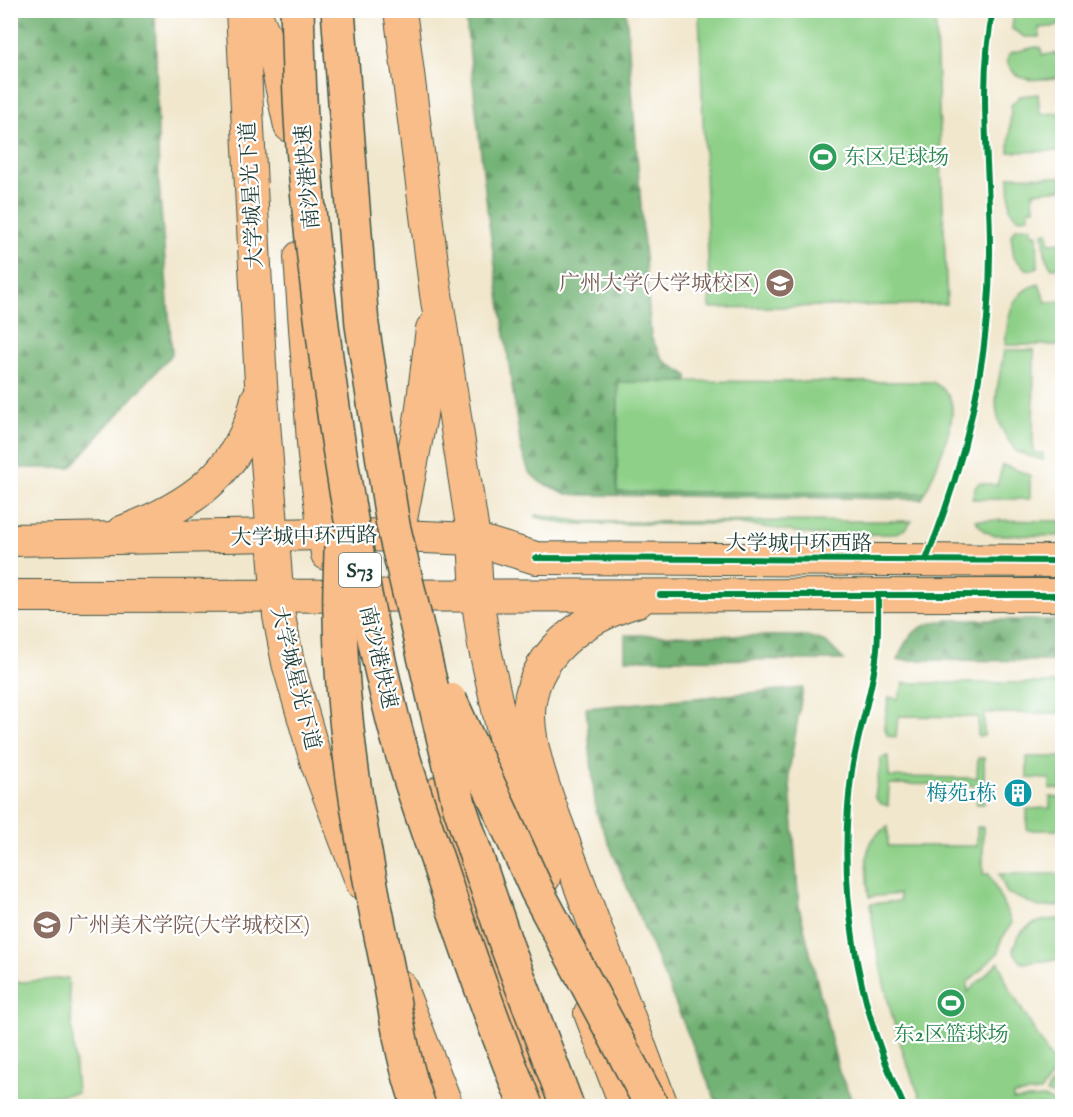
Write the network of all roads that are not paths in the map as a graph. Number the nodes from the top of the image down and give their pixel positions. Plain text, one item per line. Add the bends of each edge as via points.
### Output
1 (242, 10) edge
2 (254, 10) edge
3 (297, 10) edge
4 (338, 10) edge
5 (400, 10) edge
6 (436, 294) junction
7 (261, 384) junction
8 (342, 472) junction
9 (324, 534) junction
10 (272, 536) junction
11 (398, 536) junction
12 (103, 539) junction
13 (474, 539) junction
14 (10, 540) edge
15 (1062, 561) edge
16 (276, 595) junction
17 (477, 595) junction
18 (660, 595) junction
19 (10, 596) edge
20 (334, 596) junction
21 (405, 596) junction
22 (1062, 596) edge
23 (421, 637) junction
24 (390, 959) junction
25 (419, 1107) edge
26 (447, 1107) edge
27 (526, 1107) edge
28 (543, 1107) edge
29 (567, 1107) edge
30 (626, 1107) edge
31 (652, 1107) edge
32 (662, 1107) edge

1 - 7 main road, 大学城星光下道
2 - 9 main road via 276,62 290,117 306,376
3 - 8 highway, 南沙港快速 / S73, bridge via 303,155
4 - 23 highway, 南沙港快速 / S73, bridge via 362,325 393,525
5 - 6 main road
6 - 11 main road via 421,415
6 - 13 main road
7 - 10 main road, 大学城星光下道
7 - 12 main road via 249,428 215,479 174,511
8 - 25 highway, bridge via 339,614 345,705 369,880 398,1030
8 - 27 highway, 南沙港快速 / S73, bridge via 362,582 405,763 458,928
9 - 10 main road, 大学城中环西路
9 - 11 main road, 大学城中环西路
9 - 20 main road
10 - 12 main road, 大学城中环西路
10 - 16 main road, 大学城星光下道
11 - 13 main road, 大学城中环西路
11 - 21 main road
12 - 14 main road, 大学城中环西路
13 - 15 main road, 大学城中环西路 via 536,558
13 - 17 main road
16 - 19 main road
16 - 20 main road
16 - 24 main road, 大学城星光下道 via 288,663 317,764
17 - 18 main road
17 - 21 main road
17 - 30 main road via 492,685 528,827 592,1020
18 - 22 main road
18 - 32 main road via 619,607 573,632 558,646 535,680 529,717 554,816
20 - 21 main road
20 - 24 main road
21 - 28 main road via 420,700 452,836
23 - 29 highway, 南沙港快速 / S73, bridge via 460,808
23 - 31 highway, bridge via 537,891
24 - 26 main road, 大学城星光下道

